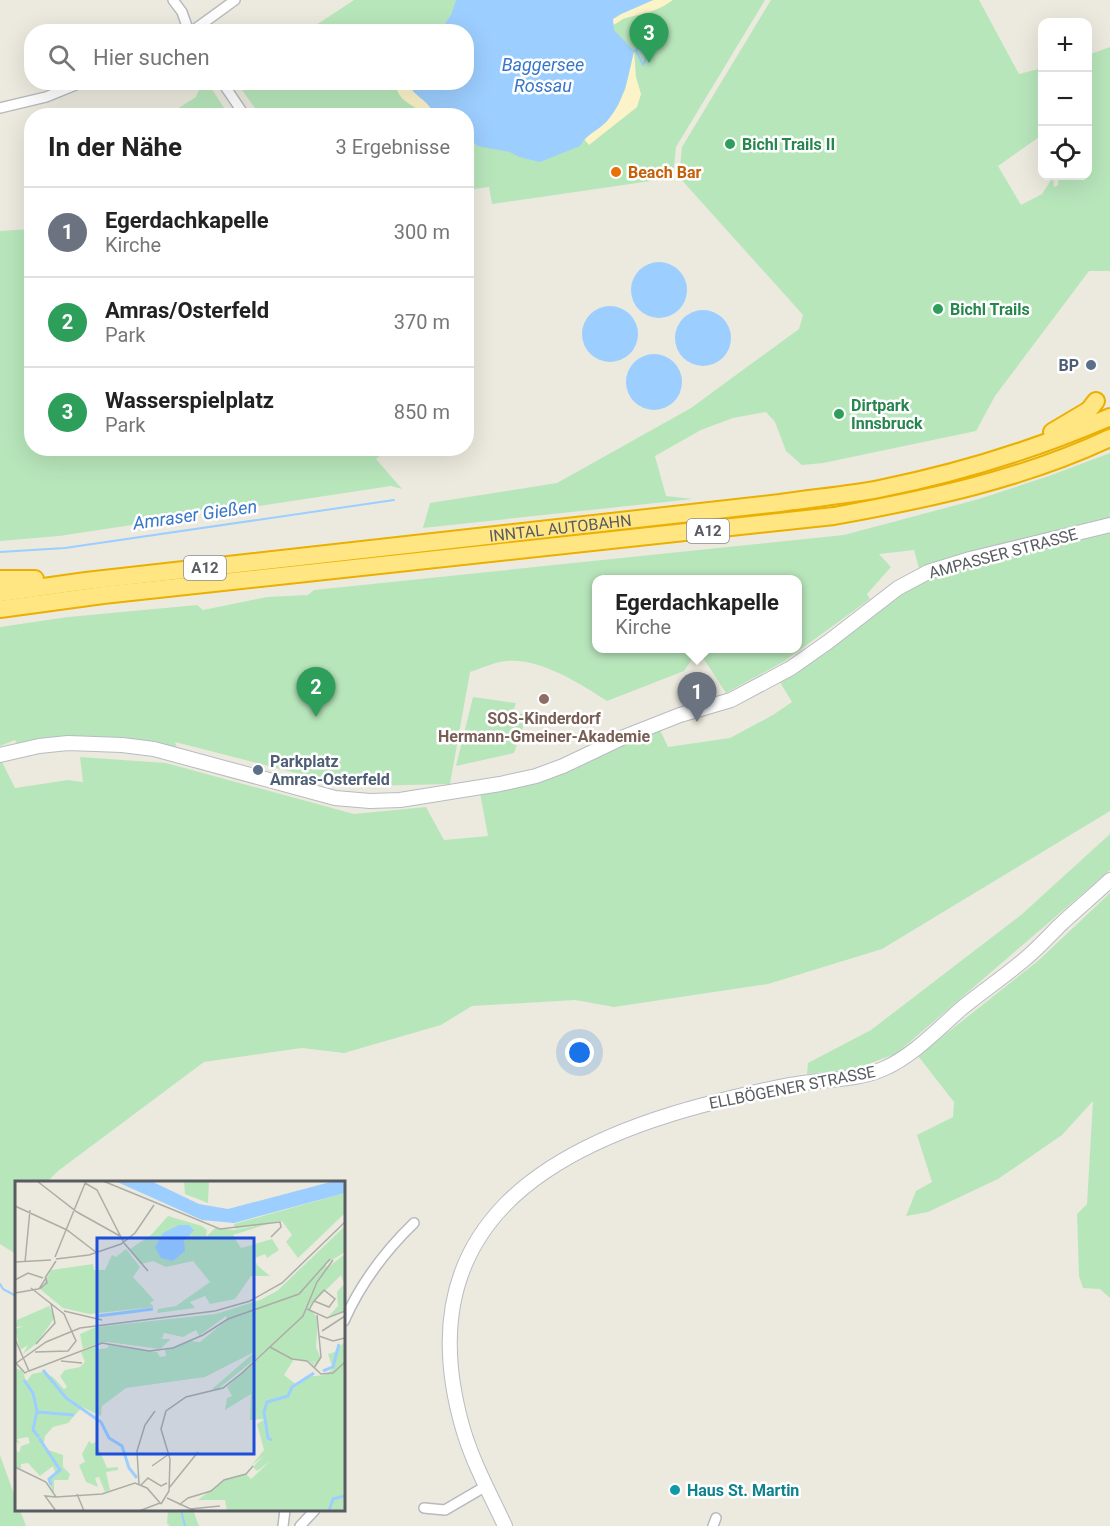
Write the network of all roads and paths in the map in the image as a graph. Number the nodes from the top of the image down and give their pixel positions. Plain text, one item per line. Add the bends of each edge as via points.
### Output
1 (173, 0) edge
2 (235, 0) edge
3 (187, 24) edge
4 (201, 24) edge
5 (63, 90) edge
6 (227, 90) edge
7 (0, 108) edge
8 (240, 108) edge
9 (1096, 401) dead end
10 (1110, 417) edge
11 (1110, 438) edge
12 (1024, 451) junction
13 (1110, 525) edge
14 (421, 552) junction
15 (393, 555) junction
16 (0, 579) edge
17 (86, 581) junction
18 (0, 593) edge
19 (0, 609) edge
20 (0, 755) edge
21 (1110, 880) edge
22 (414, 1223) dead end
23 (345, 1319) edge
24 (486, 1486) junction
25 (424, 1508) dead end
26 (285, 1511) edge
27 (313, 1511) edge
28 (283, 1526) edge
29 (300, 1526) edge
30 (506, 1526) edge

1 - 3 street
2 - 4 street
5 - 7 street
6 - 8 street
9 - 12 highway via 1089,410
10 - 12 highway, INNTAL AUTOBAHN / A12
11 - 14 highway, INNTAL AUTOBAHN / A12 via 1006,478 843,515 675,535
12 - 14 highway, INNTAL AUTOBAHN / A12 via 877,489
13 - 20 main road, AMPASSER STRASSE via 928,572 898,588 791,668 731,700 624,737 536,776 490,786 370,801 335,798 154,749 122,745 68,744
14 - 15 highway, INNTAL AUTOBAHN / A12
15 - 17 highway, INNTAL AUTOBAHN / A12
15 - 19 highway, INNTAL AUTOBAHN / A12
16 - 17 highway via 62,577
17 - 18 highway, INNTAL AUTOBAHN / A12
21 - 24 main road, ELLBÖGENER STRASSE via 1026,958 890,1066 854,1078 786,1086 652,1120 583,1148 519,1190 497,1212 468,1256 453,1309 452,1370 458,1407 466,1439
22 - 23 street via 392,1245
24 - 25 street via 445,1510
24 - 30 main road, ELLBÖGENER STRASSE
26 - 28 street
27 - 29 street

